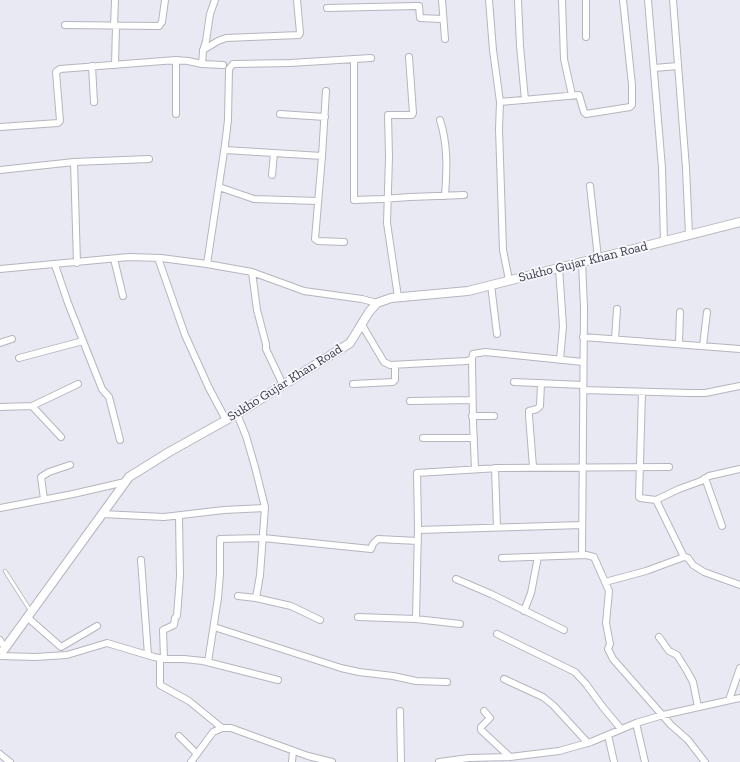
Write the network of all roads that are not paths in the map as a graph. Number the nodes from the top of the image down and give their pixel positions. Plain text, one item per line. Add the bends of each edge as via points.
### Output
1 (115, 0) edge
2 (165, 0) edge
3 (214, 0) edge
4 (297, 0) edge
5 (442, 0) edge
6 (489, 0) edge
7 (518, 0) edge
8 (562, 0) edge
9 (586, 0) edge
10 (623, 0) edge
11 (648, 0) edge
12 (673, 0) edge
13 (327, 8) dead end
14 (442, 19) junction
15 (65, 26) dead end
16 (115, 26) junction
17 (586, 36) dead end
18 (444, 39) dead end
19 (203, 50) junction
20 (409, 57) dead end
21 (371, 58) dead end
22 (354, 59) junction
23 (176, 60) junction
24 (202, 64) junction
25 (116, 65) junction
26 (223, 65) dead end
27 (92, 66) junction
28 (678, 66) junction
29 (654, 68) junction
30 (326, 91) dead end
31 (572, 95) junction
32 (525, 100) junction
33 (94, 102) dead end
34 (500, 102) junction
35 (176, 114) dead end
36 (280, 114) dead end
37 (325, 117) junction
38 (440, 120) dead end
39 (0, 127) edge
40 (225, 150) junction
41 (274, 153) junction
42 (322, 156) junction
43 (149, 159) dead end
44 (74, 162) junction
45 (0, 170) edge
46 (272, 175) dead end
47 (590, 186) dead end
48 (219, 187) junction
49 (464, 195) dead end
50 (445, 196) junction
51 (388, 199) junction
52 (318, 201) junction
53 (740, 222) edge
54 (689, 235) junction
55 (664, 241) junction
56 (344, 242) dead end
57 (158, 258) junction
58 (598, 258) junction
59 (114, 259) junction
60 (582, 262) junction
61 (77, 263) junction
62 (207, 264) junction
63 (55, 265) junction
64 (559, 268) junction
65 (0, 269) edge
66 (252, 272) junction
67 (509, 280) junction
68 (491, 285) junction
69 (123, 296) dead end
70 (398, 297) junction
71 (377, 303) junction
72 (617, 309) dead end
73 (680, 312) dead end
74 (707, 312) dead end
75 (362, 325) junction
76 (497, 334) dead end
77 (583, 338) junction
78 (12, 339) dead end
79 (615, 339) junction
80 (83, 341) junction
81 (0, 343) edge
82 (679, 344) junction
83 (703, 346) junction
84 (740, 349) edge
85 (19, 358) dead end
86 (472, 359) junction
87 (560, 360) junction
88 (583, 362) junction
89 (395, 365) junction
90 (514, 382) dead end
91 (541, 383) junction
92 (78, 384) dead end
93 (353, 384) dead end
94 (283, 385) junction
95 (740, 386) edge
96 (583, 388) junction
97 (642, 392) junction
98 (472, 400) junction
99 (410, 401) dead end
100 (32, 406) junction
101 (0, 407) edge
102 (237, 414) junction
103 (472, 416) junction
104 (494, 416) dead end
105 (226, 420) junction
106 (61, 438) dead end
107 (423, 438) dead end
108 (474, 438) junction
109 (120, 440) dead end
110 (70, 465) dead end
111 (533, 467) junction
112 (582, 467) junction
113 (639, 467) junction
114 (669, 467) dead end
115 (495, 468) junction
116 (476, 469) junction
117 (740, 469) edge
118 (705, 478) junction
119 (125, 482) junction
120 (44, 499) junction
121 (656, 500) junction
122 (0, 508) edge
123 (265, 508) junction
124 (102, 514) junction
125 (179, 516) junction
126 (582, 525) junction
127 (722, 526) dead end
128 (497, 528) junction
129 (418, 530) junction
130 (263, 538) junction
131 (418, 541) junction
132 (582, 555) junction
133 (538, 557) junction
134 (684, 557) junction
135 (502, 558) dead end
136 (141, 560) dead end
137 (5, 571) dead end
138 (456, 579) dead end
139 (605, 582) junction
140 (740, 585) edge
141 (238, 596) dead end
142 (256, 598) junction
143 (524, 611) junction
144 (29, 614) junction
145 (358, 617) dead end
146 (416, 619) junction
147 (320, 620) dead end
148 (460, 624) dead end
149 (97, 626) dead end
150 (214, 627) junction
151 (564, 630) dead end
152 (496, 634) dead end
153 (659, 637) dead end
154 (0, 640) edge
155 (2, 653) edge
156 (148, 655) junction
157 (162, 659) junction
158 (208, 662) junction
159 (740, 668) edge
160 (504, 679) dead end
161 (278, 680) dead end
162 (447, 682) dead end
163 (740, 698) edge
164 (729, 700) junction
165 (698, 707) junction
166 (400, 711) dead end
167 (484, 711) dead end
168 (663, 715) junction
169 (636, 723) junction
170 (222, 728) junction
171 (621, 730) junction
172 (608, 735) junction
173 (179, 736) dead end
174 (588, 743) junction
175 (293, 751) junction
176 (0, 754) edge
177 (197, 754) junction
178 (510, 757) junction
179 (10, 762) edge
180 (191, 762) edge
181 (292, 762) edge
182 (332, 762) edge
183 (400, 762) edge
184 (439, 762) edge
185 (614, 762) edge
186 (645, 762) edge
187 (705, 762) edge

1 - 16 street
2 - 16 street via 161,25
3 - 19 street
4 - 19 street via 299,35 226,38
5 - 14 street
6 - 34 street
7 - 32 street
8 - 31 street via 564,59
9 - 17 street
10 - 31 street via 632,105 624,109 586,114 579,95
11 - 29 street
12 - 28 street
13 - 14 street via 419,6 420,18
14 - 18 street
15 - 16 street
16 - 25 street
19 - 24 street
20 - 51 street via 413,113 388,115
21 - 22 street
22 - 40 street via 233,64 229,69
22 - 51 street via 354,200
23 - 24 street
23 - 25 street
23 - 35 street
24 - 26 street
25 - 27 street
27 - 33 street
27 - 39 street via 65,68 56,72 60,121 58,123
28 - 29 street
28 - 54 street
29 - 55 street via 662,168
30 - 37 street
31 - 32 street
32 - 34 street
34 - 67 street via 502,238
36 - 37 street
37 - 42 street
38 - 50 street via 446,141
40 - 41 street
40 - 48 street
41 - 42 street
41 - 46 street
42 - 52 street
43 - 44 street
44 - 45 street
44 - 61 street
47 - 58 street
48 - 52 street via 260,199
48 - 62 street
49 - 50 street
50 - 51 street
51 - 70 street via 387,223
52 - 56 street via 314,239
53 - 54 main road, Sukho Gujar Khan Road
54 - 55 main road, Sukho Gujar Khan Road
55 - 58 main road, Sukho Gujar Khan Road
57 - 59 street
57 - 62 street
57 - 105 street via 185,335
58 - 60 main road, Sukho Gujar Khan Road
59 - 61 street
59 - 69 street
60 - 64 main road, Sukho Gujar Khan Road
60 - 77 street
61 - 63 street
62 - 66 street
63 - 65 street
63 - 80 street
64 - 67 main road, Sukho Gujar Khan Road
64 - 87 street via 563,326
66 - 71 street via 304,291
66 - 94 street via 266,349
67 - 68 main road, Sukho Gujar Khan Road
68 - 70 main road, Sukho Gujar Khan Road via 468,291
68 - 76 street
70 - 71 main road, Sukho Gujar Khan Road
71 - 75 main road, Sukho Gujar Khan Road
72 - 79 street
73 - 82 street
74 - 83 street
75 - 89 street via 384,362
75 - 94 main road, Sukho Gujar Khan Road via 350,343
77 - 79 street
77 - 88 street
78 - 81 street
79 - 82 street
80 - 85 street
80 - 109 street via 102,389 109,397
82 - 83 street
83 - 84 street
86 - 87 street via 473,354 485,352
86 - 89 street via 464,362
86 - 98 street
87 - 88 street
88 - 96 street
89 - 93 street via 393,382
90 - 91 street
91 - 96 street
91 - 111 street via 540,406 530,411 529,416
92 - 100 street
94 - 102 main road, Sukho Gujar Khan Road
95 - 97 street via 690,394
96 - 97 street
96 - 112 street
97 - 113 street
98 - 99 street
98 - 103 street
100 - 101 street
100 - 106 street
102 - 105 main road, Sukho Gujar Khan Road
102 - 123 street via 255,466
103 - 104 street
103 - 108 street
105 - 119 main road, Sukho Gujar Khan Road via 169,452
107 - 108 street
108 - 116 street
110 - 120 street via 41,477
111 - 112 street
111 - 115 street
112 - 113 street
112 - 126 street
113 - 114 street
113 - 121 street via 639,497
115 - 116 street
115 - 128 street
116 - 129 street via 417,473
117 - 118 street
118 - 121 street
118 - 127 street
119 - 120 street
119 - 124 main road, Sukho Gujar Khan Road
120 - 122 street
121 - 134 street
123 - 125 street
123 - 130 street
124 - 125 street via 152,518
124 - 144 main road, Sukho Gujar Khan Road
125 - 157 street via 180,576 177,616 174,625 163,630
126 - 128 street
126 - 132 street
128 - 129 street
129 - 131 street
130 - 131 street via 371,549 378,539
130 - 142 street
130 - 150 street via 220,538 220,574
131 - 146 street
132 - 133 street
132 - 139 street via 594,557
133 - 135 street
133 - 143 street via 531,593
134 - 139 street
134 - 140 street via 704,572
136 - 156 street
137 - 144 lane
138 - 143 street
139 - 168 street via 609,592 606,623 610,644 608,649 614,661
141 - 142 street
142 - 147 street via 291,606
143 - 151 street
144 - 149 street via 61,647
144 - 155 main road, Sukho Gujar Khan Road
145 - 146 street
146 - 148 street
150 - 158 street
150 - 162 street via 341,668 416,681
152 - 171 street via 575,672
153 - 165 street via 669,651 677,655 687,671 693,682
154 - 155 street
155 - 156 street via 35,657 67,655 107,643
156 - 157 street
157 - 158 street
157 - 170 street via 160,685 189,701
158 - 161 street
159 - 164 street
160 - 174 street via 543,697
163 - 164 street
164 - 165 street
165 - 168 street
166 - 183 street
167 - 178 street via 490,718 481,730
168 - 169 street
168 - 187 street
169 - 171 street
169 - 186 street
170 - 175 street via 232,728
170 - 177 street via 213,732
171 - 172 street
172 - 174 street
172 - 185 street
173 - 177 street
174 - 178 street via 559,751
175 - 181 street
175 - 182 street
176 - 179 street
177 - 180 street
178 - 184 street

